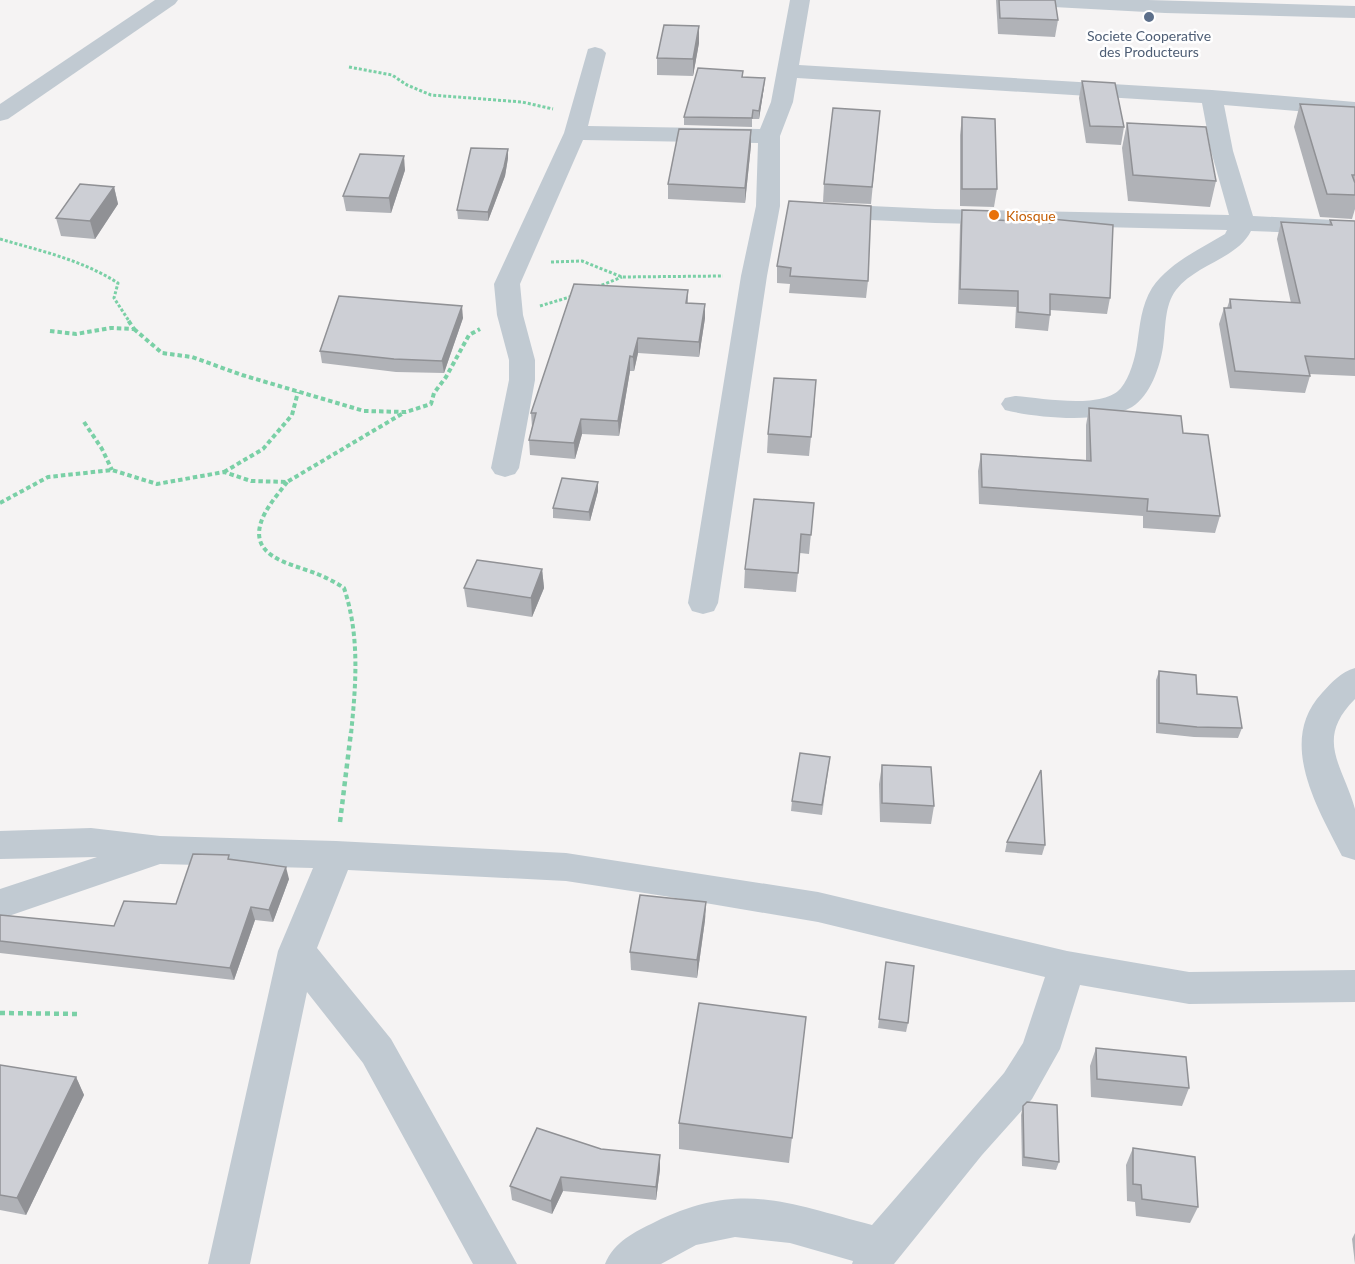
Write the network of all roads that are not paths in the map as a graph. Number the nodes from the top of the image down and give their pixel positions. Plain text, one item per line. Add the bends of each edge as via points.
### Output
1 (168, 0) edge
2 (800, 0) edge
3 (1035, 0) edge
4 (1355, 12) edge
5 (595, 53) dead end
6 (789, 71) junction
7 (1212, 98) junction
8 (1355, 109) edge
9 (0, 114) edge
10 (575, 133) junction
11 (769, 136) junction
12 (787, 208) junction
13 (1243, 222) junction
14 (1355, 228) edge
15 (1015, 404) dead end
16 (505, 468) dead end
17 (703, 603) dead end
18 (1355, 680) edge
19 (0, 845) edge
20 (1355, 846) edge
21 (160, 850) junction
22 (336, 855) junction
23 (0, 904) edge
24 (297, 951) junction
25 (1067, 967) junction
26 (1355, 986) edge
27 (876, 1256) edge
28 (229, 1264) edge
29 (496, 1264) edge
30 (626, 1264) edge

1 - 9 street
2 - 6 street
3 - 4 street
5 - 10 street
6 - 7 street
6 - 11 street
7 - 8 street
7 - 13 street via 1222,151
10 - 11 street
10 - 16 street via 507,284 510,315 522,360 522,380
11 - 12 street
12 - 13 street via 935,216
12 - 17 street via 754,276
13 - 14 street
13 - 15 street via 1234,238 1164,287 1153,317 1149,351 1130,395 1112,406
18 - 20 street via 1331,703 1320,720 1317,737 1322,770
19 - 21 street via 91,842
21 - 22 street
21 - 23 street
22 - 24 street
22 - 25 street via 566,867 664,880 818,907
24 - 28 street
24 - 29 street via 377,1051
25 - 26 street via 1189,988
25 - 27 street via 1040,1049 1018,1086
27 - 30 street via 775,1221 734,1217 673,1234 645,1248

